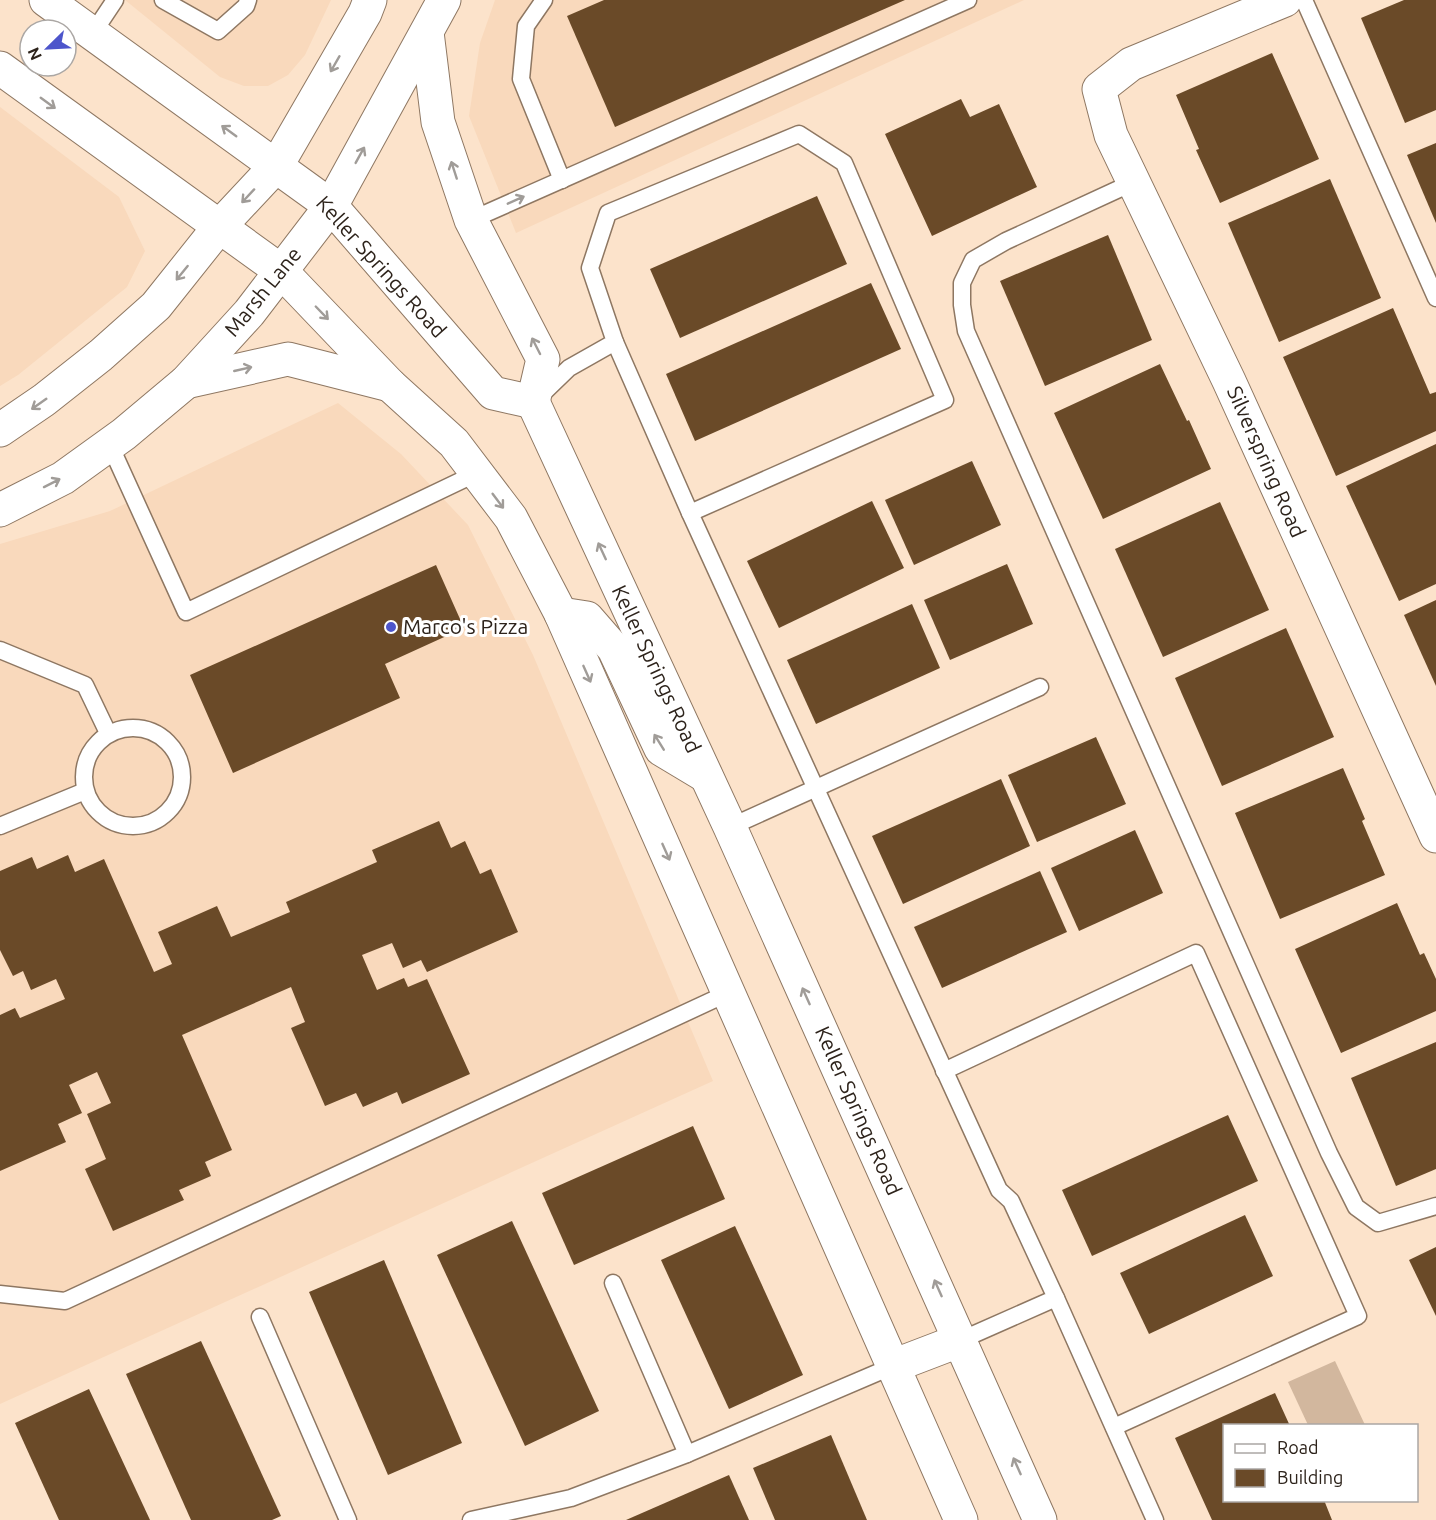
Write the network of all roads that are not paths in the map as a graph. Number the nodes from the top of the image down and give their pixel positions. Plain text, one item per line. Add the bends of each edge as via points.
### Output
1 (46, 0) edge
2 (115, 0) edge
3 (163, 0) edge
4 (249, 0) edge
5 (370, 0) edge
6 (444, 0) edge
7 (968, 0) edge
8 (1285, 0) edge
9 (1304, 0) edge
10 (539, 1) edge
11 (427, 32) junction
12 (93, 33) junction
13 (0, 68) edge
14 (277, 165) junction
15 (562, 180) junction
16 (1134, 182) junction
17 (331, 206) junction
18 (471, 220) junction
19 (219, 227) junction
20 (281, 271) junction
21 (1436, 298) edge
22 (615, 342) junction
23 (186, 382) junction
24 (390, 385) junction
25 (533, 402) junction
26 (0, 430) edge
27 (110, 444) junction
28 (477, 473) junction
29 (0, 510) edge
30 (690, 513) junction
31 (561, 614) junction
32 (0, 650) edge
33 (1040, 687) dead end
34 (108, 733) junction
35 (706, 776) junction
36 (815, 787) junction
37 (85, 791) junction
38 (0, 826) edge
39 (730, 827) junction
40 (1436, 836) edge
41 (728, 993) junction
42 (944, 1071) junction
43 (1436, 1206) edge
44 (613, 1283) dead end
45 (0, 1294) edge
46 (1056, 1298) junction
47 (260, 1317) dead end
48 (961, 1340) junction
49 (893, 1366) junction
50 (1114, 1427) junction
51 (687, 1454) junction
52 (348, 1520) edge
53 (471, 1520) edge
54 (961, 1520) edge
55 (1040, 1520) edge
56 (1155, 1520) edge

1 - 12 main road, Keller Springs Road
2 - 12 lane
3 - 4 lane via 219,31
5 -> 14 main road
6 - 11 main road, Marsh Lane
7 - 15 lane
8 - 16 main road, Silverspring Road via 1131,64 1100,89 1112,135
9 - 21 lane
10 - 15 lane via 526,26 521,79
17 -> 11 main road, Marsh Lane
18 -> 11 main road via 438,122
14 -> 12 main road, Keller Springs Road
13 -> 19 main road
14 - 17 main road, Keller Springs Road
14 -> 19 main road
18 -> 15 lane
16 - 40 main road, Silverspring Road
16 - 43 lane via 1006,240 973,260 962,282 966,331 1356,1207 1378,1223
17 - 20 main road, Marsh Lane
17 - 25 main road, Keller Springs Road via 493,393
25 -> 18 main road via 543,359
19 - 20 main road
19 -> 26 main road via 156,306 44,400
20 - 23 main road, Marsh Lane
20 -> 24 main road
22 - 25 lane via 569,368
22 - 30 lane
22 - 30 lane via 590,268 608,213 799,134 844,163 945,400
23 -> 24 main road via 288,359
23 - 27 main road, Marsh Lane
24 - 28 main road via 453,443
35 -> 25 main road, Keller Springs Road
27 - 28 lane via 186,612
29 -> 27 main road, Marsh Lane via 63,478
28 -> 31 main road via 511,519
30 - 36 lane
35 -> 31 main road via 661,749 614,649 587,618
31 -> 41 main road
32 - 34 lane via 85,685
33 - 36 lane
34 - 37 lane via 95,743 87,758 83,774
34 - 37 lane via 141,727 170,743 183,773 181,789 164,816 134,827 104,817 92,806
35 - 39 main road, Keller Springs Road
36 - 39 lane
36 - 42 lane
37 - 38 lane
48 -> 39 main road, Keller Springs Road
41 - 45 lane via 64,1301
41 - 49 main road
42 - 46 lane via 999,1190 1011,1201
42 - 50 lane via 1196,953 1358,1316
44 - 51 lane
46 - 48 lane
46 - 50 lane
47 - 52 lane
48 - 49 main road
55 -> 48 main road, Keller Springs Road
49 - 51 lane
49 - 54 main road
50 - 56 lane
51 - 53 lane via 571,1498

